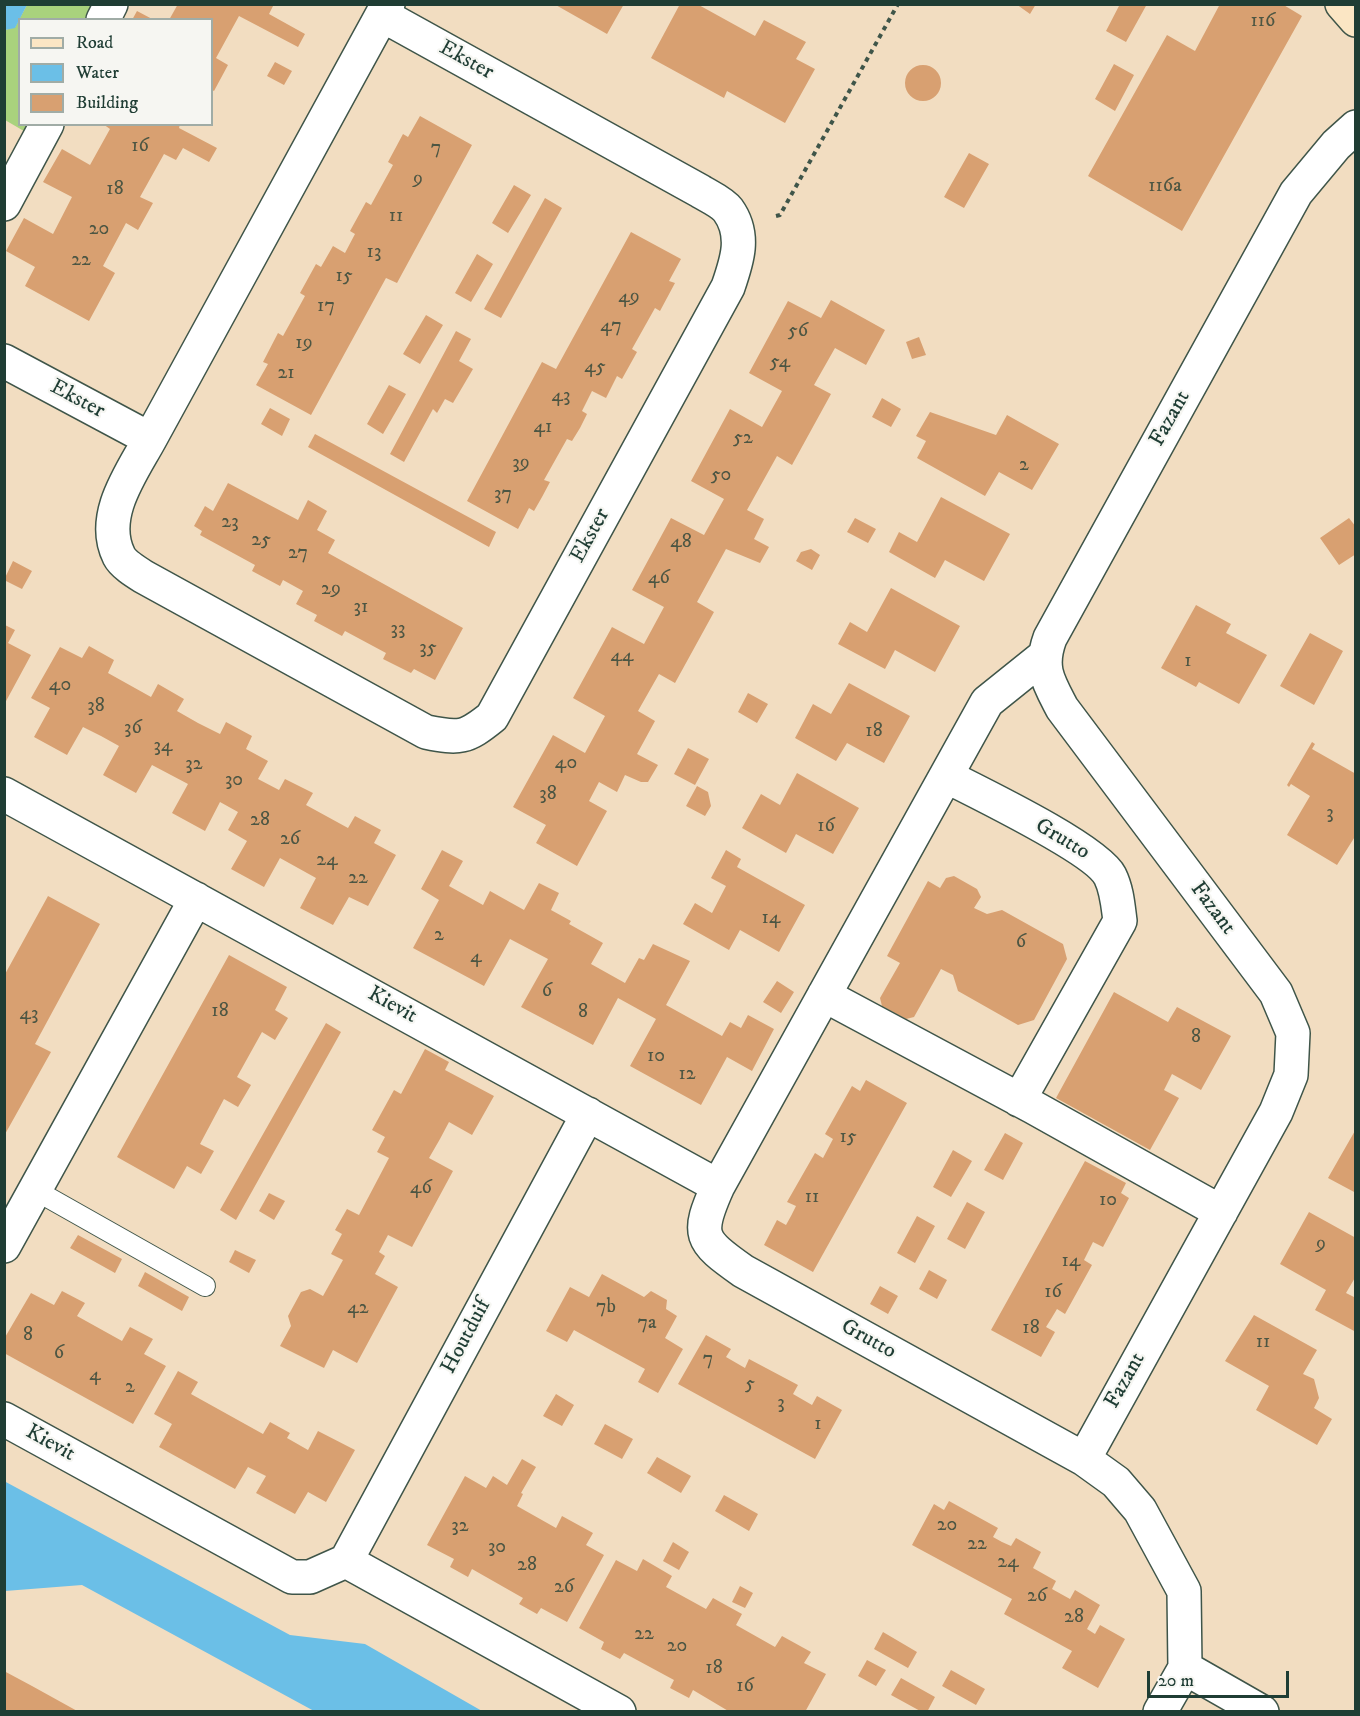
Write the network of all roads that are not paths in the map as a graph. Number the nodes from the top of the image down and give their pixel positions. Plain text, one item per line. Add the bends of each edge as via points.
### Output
1 (111, 4) edge
2 (1342, 4) edge
3 (385, 10) edge
4 (104, 18) edge
5 (1356, 20) edge
6 (46, 126) edge
7 (1356, 127) edge
8 (4, 204) edge
9 (4, 361) edge
10 (150, 439) junction
11 (1043, 657) junction
12 (946, 776) junction
13 (4, 794) edge
14 (196, 899) junction
15 (824, 995) junction
16 (1020, 1100) junction
17 (588, 1114) junction
18 (718, 1186) junction
19 (35, 1190) junction
20 (1221, 1212) junction
21 (4, 1246) edge
22 (205, 1286) dead end
23 (4, 1419) edge
24 (1084, 1460) junction
25 (346, 1561) junction
26 (1185, 1668) junction
27 (619, 1712) edge
28 (1160, 1712) edge
29 (1262, 1712) edge

1 - 4 street
2 - 5 street
3 - 10 street, Ekster
3 - 10 street, Ekster via 700,190 727,208 738,231 739,255 728,287 492,717 471,734 454,738 426,732 144,577 119,558 112,533 118,498
6 - 8 street
7 - 11 street, Fazant via 1296,193
9 - 10 street, Ekster
11 - 12 street, Grutto via 987,702
11 - 20 street, Fazant via 1049,684 1062,708 1276,993 1293,1033 1292,1076
12 - 15 street, Grutto
12 - 16 street, Grutto via 1090,854 1109,875 1118,900 1120,921
13 - 14 street, Kievit
14 - 17 street, Kievit
14 - 19 street
15 - 16 street
15 - 18 street, Grutto
16 - 20 street
17 - 18 street
17 - 25 street, Houtduif
18 - 24 street, Grutto via 704,1219 706,1239 719,1254 743,1271
19 - 21 street
19 - 22 lane
20 - 24 street, Fazant
23 - 25 street, Kievit via 292,1577 310,1577
24 - 26 street via 1116,1482 1140,1510 1184,1592
25 - 27 street
26 - 28 street
26 - 29 street

